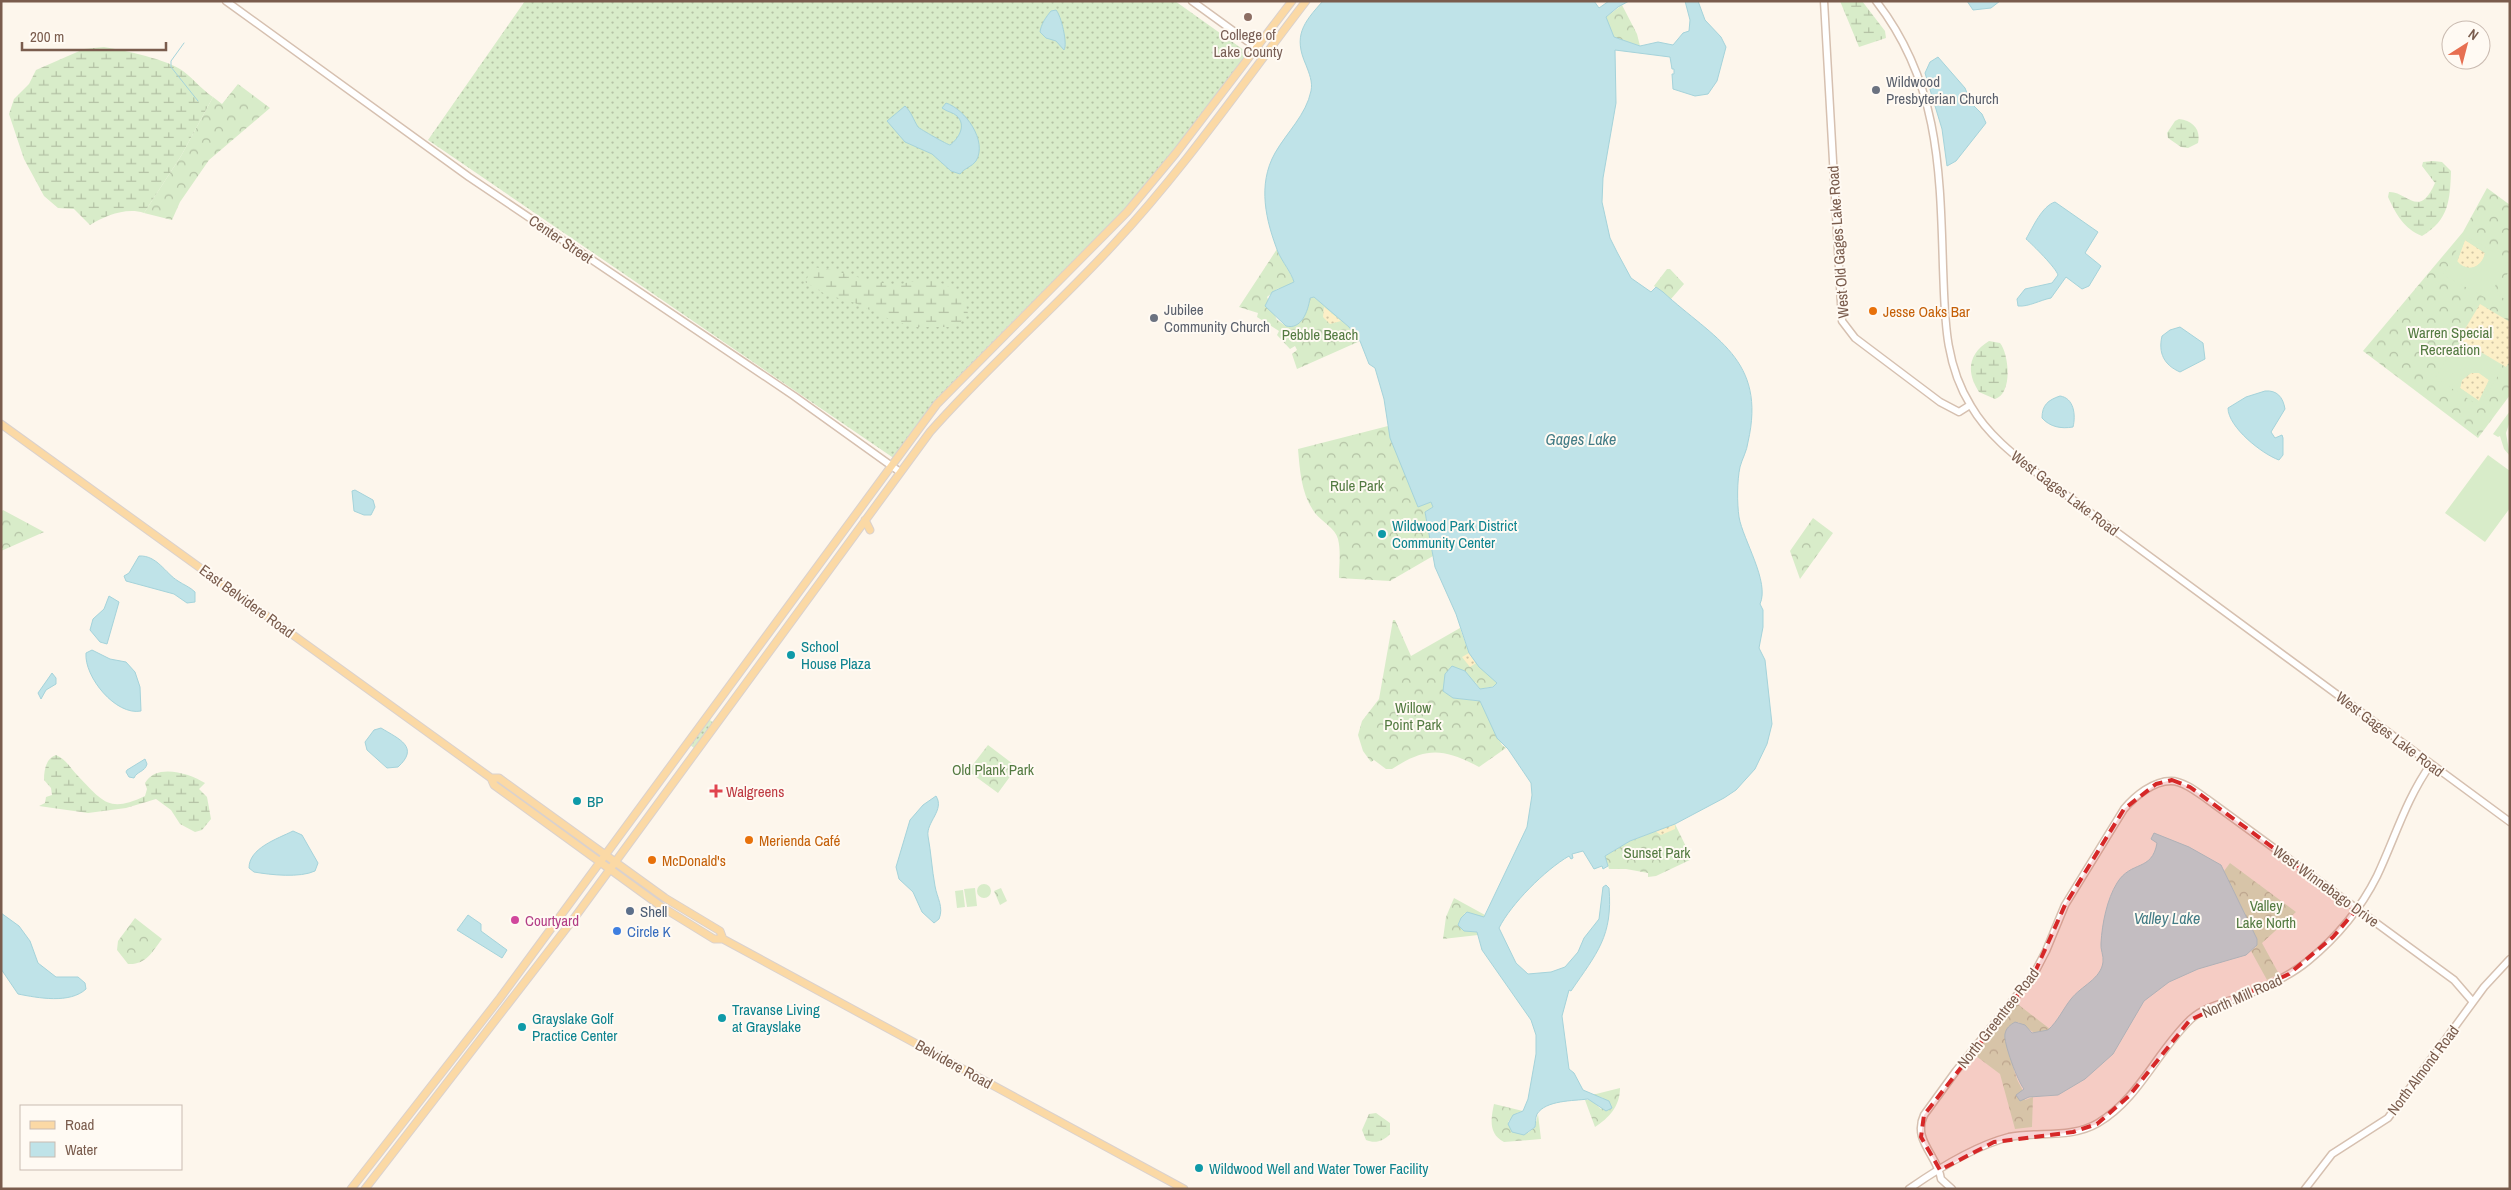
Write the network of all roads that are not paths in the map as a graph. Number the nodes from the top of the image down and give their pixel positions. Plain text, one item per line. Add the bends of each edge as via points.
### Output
1 (226, 1) edge
2 (1192, 1) edge
3 (1292, 1) edge
4 (1306, 1) edge
5 (1824, 1) edge
6 (1876, 1) edge
7 (1256, 48) junction
8 (1265, 54) junction
9 (1970, 406) junction
10 (1, 424) edge
11 (891, 466) junction
12 (900, 472) junction
13 (841, 533) junction
14 (850, 540) junction
15 (2431, 764) junction
16 (491, 778) junction
17 (2172, 780) joint
18 (2510, 822) edge
19 (604, 855) junction
20 (599, 862) junction
21 (614, 862) junction
22 (609, 869) junction
23 (2357, 909) junction
24 (723, 939) junction
25 (2510, 959) edge
26 (2472, 1002) junction
27 (1940, 1170) junction
28 (351, 1189) edge
29 (364, 1189) edge
30 (1184, 1189) edge
31 (1909, 1189) edge
32 (1952, 1189) edge
33 (2305, 1189) edge

1 - 11 street, Center Street via 469,177 794,396
2 - 7 street
3 - 7 main road
4 - 8 main road
5 - 9 street, West Old Gages Lake Road via 1842,321 1850,334 1940,402 1959,412
6 - 9 street, West Gages Lake Road via 1893,25 1912,63 1933,126 1940,171 1947,343
7 - 8 street
7 - 11 main road via 1151,184 1068,274 937,404
8 - 12 main road via 1193,151 1113,246 963,394
9 - 15 street, West Gages Lake Road via 1988,430 2038,474
10 - 16 main road, East Belvidere Road
11 - 12 street, Center Street
11 - 13 main road
12 - 14 main road
13 - 14 main road
13 - 19 main road
14 - 21 main road
15 - 18 street, West Gages Lake Road
15 - 23 street, North Mill Road via 2413,791 2377,876
16 - 19 main road, East Belvidere Road via 499,778
16 - 20 main road, East Belvidere Road via 494,785
17 - 23 street, West Winnebago Drive via 2207,799
17 - 27 street, North Greentree Road via 2142,792 2124,809 2065,904 2034,974 1924,1115 1921,1137
19 - 20 main road
19 - 21 main road, Belvidere Road
20 - 22 main road, Belvidere Road
20 - 28 main road via 500,998
21 - 22 main road
21 - 24 main road, Belvidere Road via 720,931
22 - 24 main road, Belvidere Road via 684,922 714,939
22 - 29 main road
23 - 26 street, West Winnebago Drive via 2454,980
23 - 27 street, North Mill Road via 2333,937 2289,974 2205,1010 2190,1020 2129,1096 2097,1124 2073,1132 2012,1137 1994,1142
24 - 30 main road, Belvidere Road
25 - 26 street, North Almond Road
26 - 33 street, North Almond Road via 2388,1118 2332,1154
27 - 31 street, North Mill Road
27 - 32 street, North Greentree Road via 1941,1180

